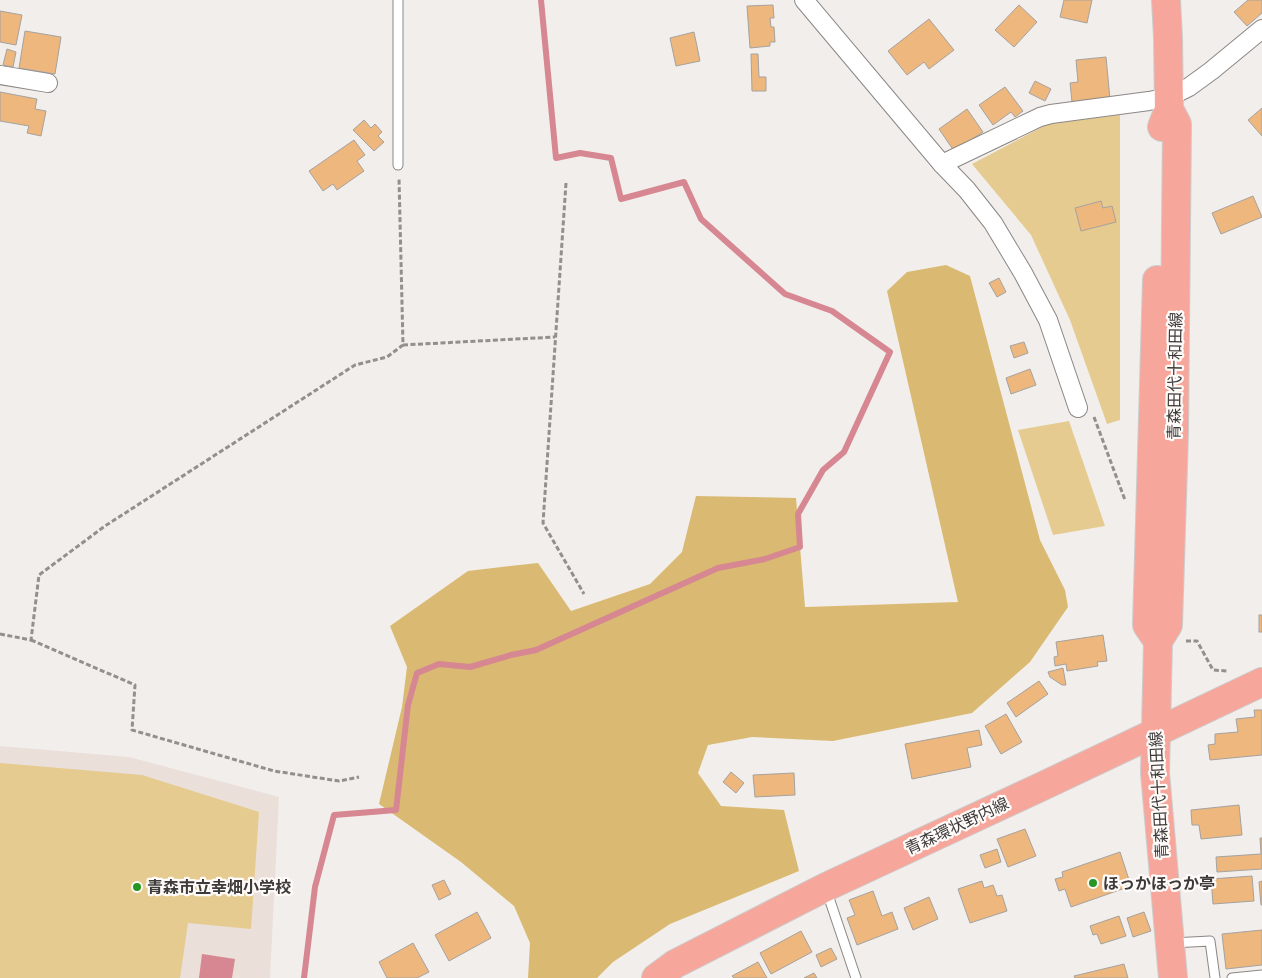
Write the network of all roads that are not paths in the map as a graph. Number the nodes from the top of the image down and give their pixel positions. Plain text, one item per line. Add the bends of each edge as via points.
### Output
1 (398, 0) edge
2 (804, 0) edge
3 (1166, 0) edge
4 (1262, 29) edge
5 (0, 75) edge
6 (48, 83) dead end
7 (1169, 103) junction
8 (398, 164) road end
9 (942, 164) junction
10 (1078, 408) dead end
11 (1262, 682) edge
12 (1155, 733) junction
13 (826, 887) junction
14 (1170, 944) junction
15 (1262, 975) edge
16 (656, 978) edge
17 (856, 978) edge
18 (1173, 978) edge
19 (1215, 978) edge
20 (1232, 978) edge

1 - 8 lane
2 - 9 street
3 - 7 main road, 青森田代十和田線
4 - 7 street
5 - 6 street
7 - 9 street via 1149,102 1051,114
7 - 12 main road, 青森田代十和田線 via 1177,124 1174,433 1168,625 1158,641
9 - 10 street via 993,223 1023,273 1048,320
11 - 12 main road, 青森環状野内線
12 - 13 main road, 青森環状野内線
12 - 14 main road, 青森田代十和田線 via 1155,773
13 - 16 main road, 青森環状野内線 via 675,964
13 - 17 lane
14 - 18 main road, 青森田代十和田線
14 - 19 lane via 1210,940
15 - 20 lane

